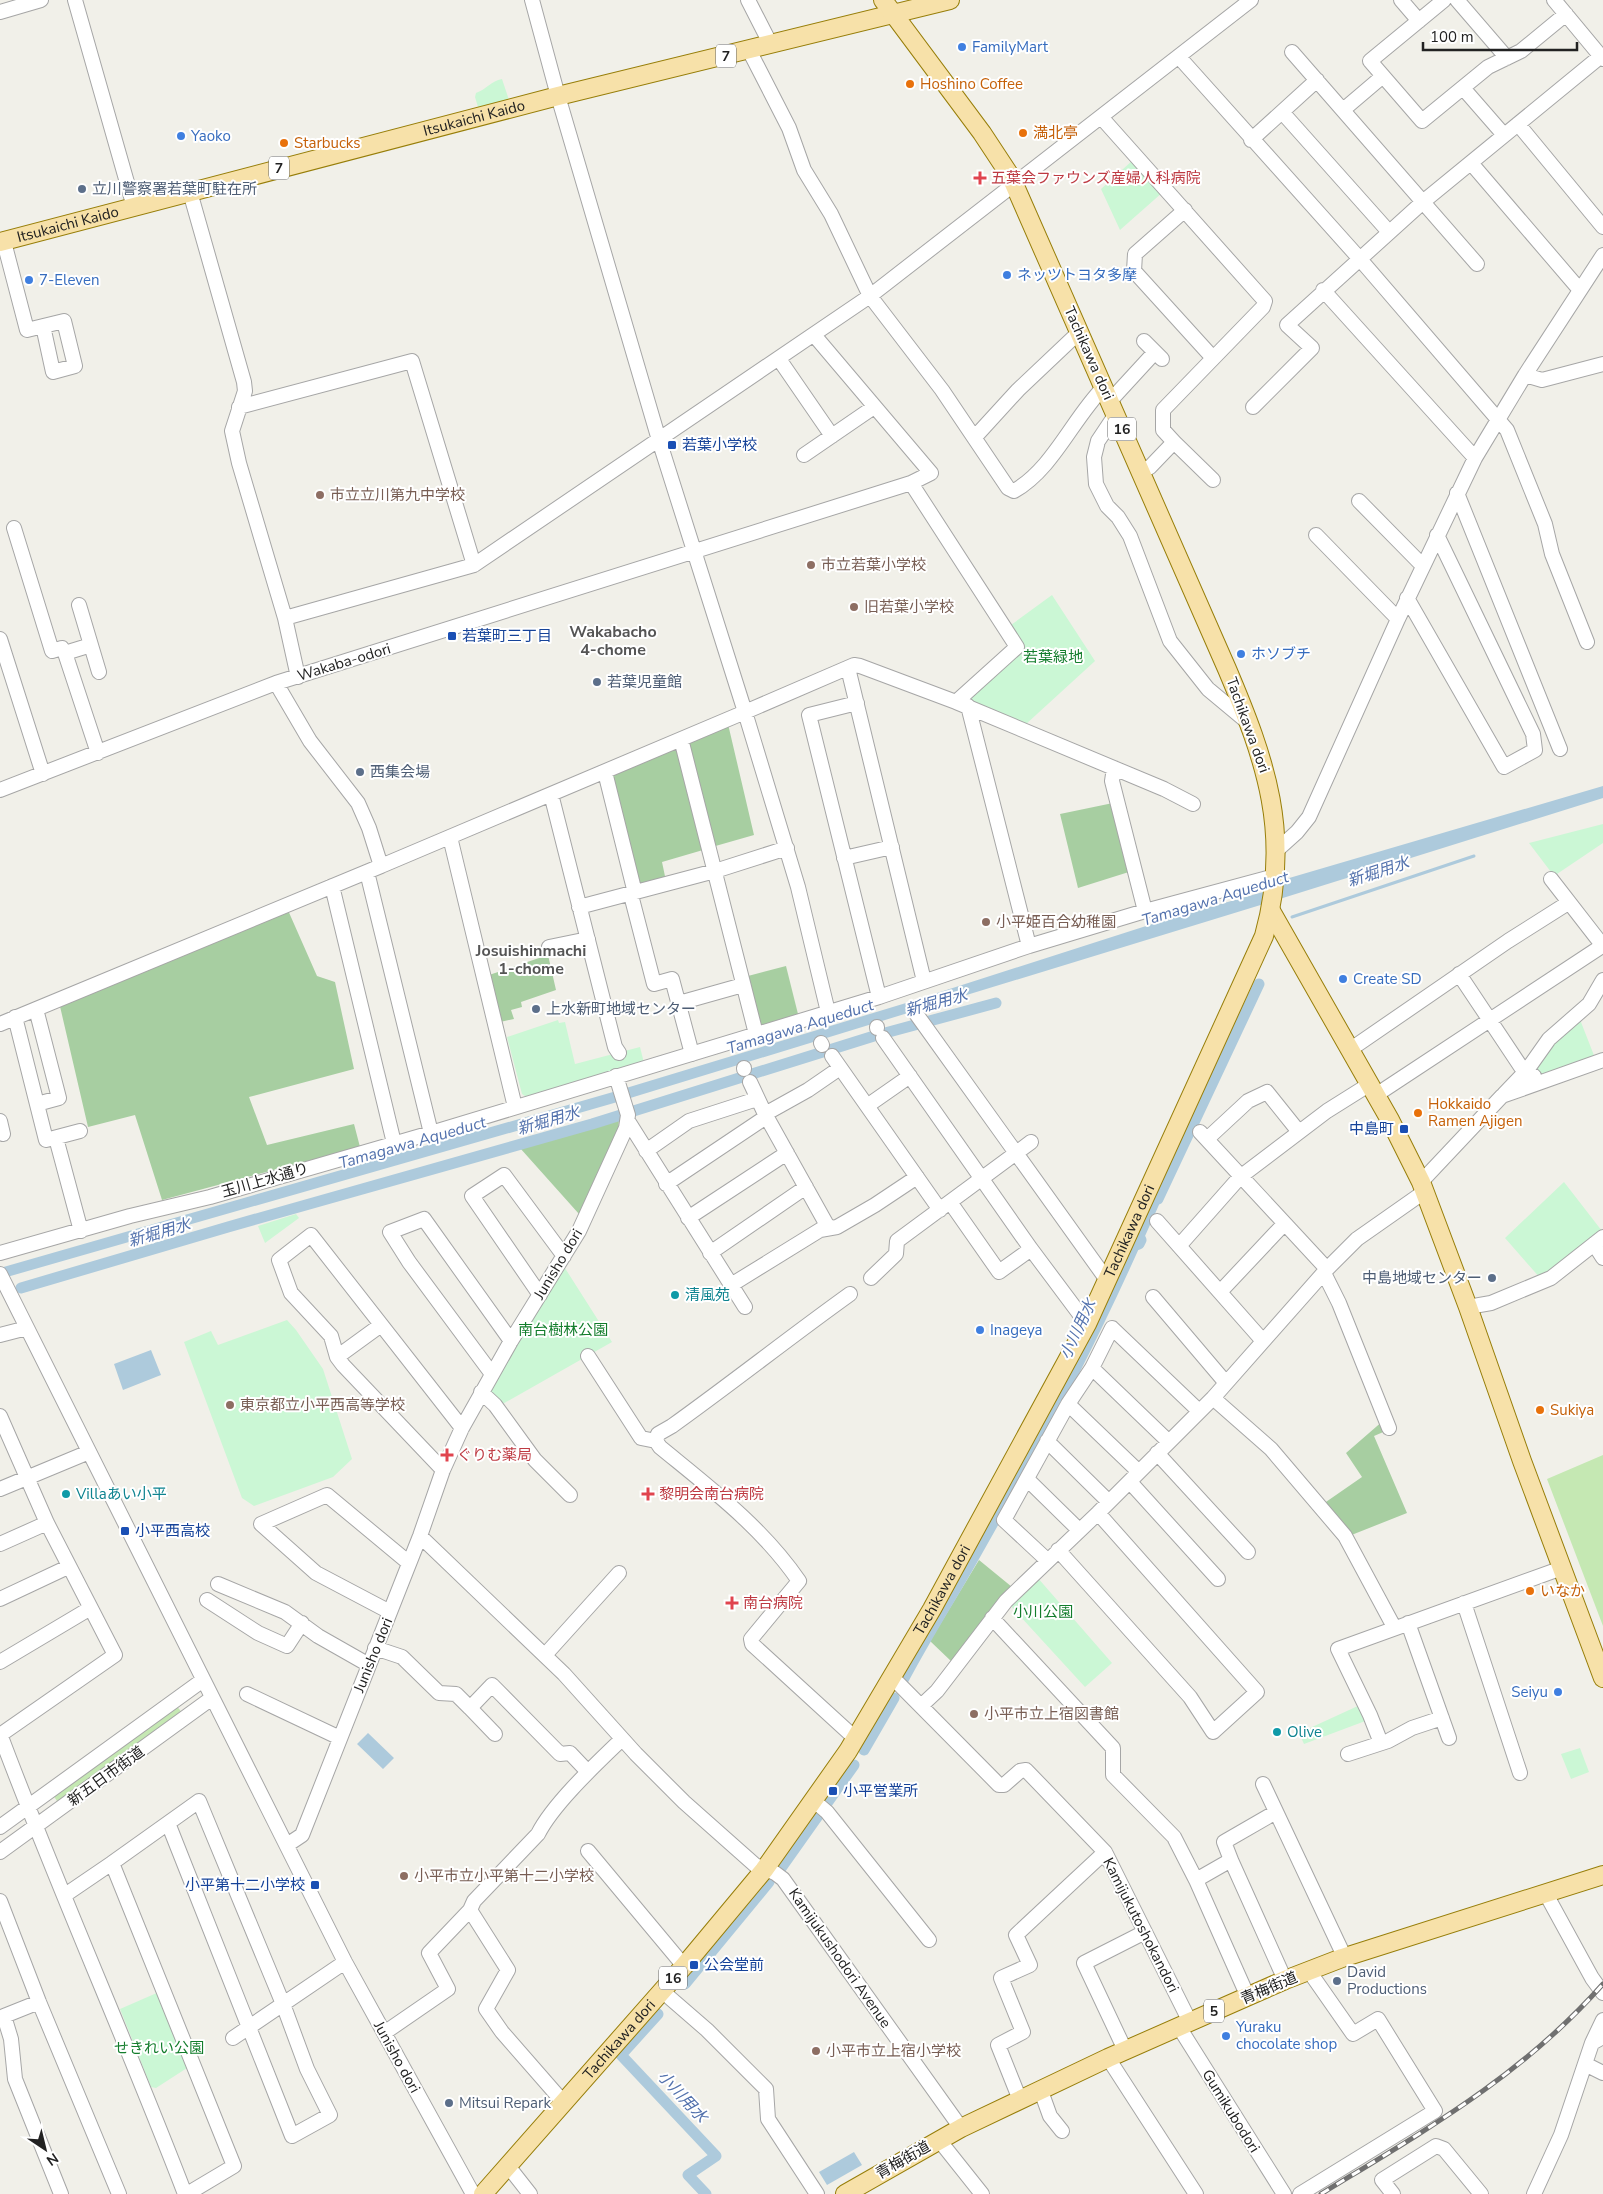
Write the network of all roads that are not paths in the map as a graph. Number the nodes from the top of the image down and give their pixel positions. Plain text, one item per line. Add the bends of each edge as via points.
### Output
1 (41, 0) edge
2 (75, 0) edge
3 (532, 0) edge
4 (748, 0) edge
5 (950, 0) edge
6 (1252, 0) edge
7 (1402, 0) edge
8 (1444, 0) edge
9 (1457, 0) edge
10 (1554, 0) edge
11 (888, 7) edge
12 (0, 12) edge
13 (1566, 14) junction
14 (1419, 21) junction
15 (771, 45) junction
16 (749, 50) junction
17 (1292, 52) dead end
18 (1179, 57) junction
19 (1602, 57) edge
20 (1507, 58) junction
21 (1383, 76) junction
22 (1317, 80) junction
23 (1463, 88) junction
24 (558, 96) junction
25 (1343, 110) junction
26 (1282, 112) junction
27 (1101, 116) junction
28 (1518, 124) junction
29 (1504, 135) junction
30 (1251, 140) junction
31 (1471, 163) junction
32 (1014, 183) junction
33 (190, 192) junction
34 (1424, 201) junction
35 (134, 207) junction
36 (1185, 210) junction
37 (1603, 227) edge
38 (1389, 232) junction
39 (2, 242) edge
40 (1603, 255) edge
41 (1359, 258) junction
42 (1477, 264) dead end
43 (1579, 289) junction
44 (1323, 290) junction
45 (870, 296) junction
46 (43, 326) dead end
47 (1080, 334) junction
48 (814, 335) junction
49 (1144, 342) dead end
50 (1213, 358) junction
51 (779, 359) junction
52 (1603, 364) edge
53 (1525, 375) junction
54 (1110, 401) junction
55 (239, 407) junction
56 (874, 407) junction
57 (1252, 407) dead end
58 (1499, 420) junction
59 (832, 436) junction
60 (975, 437) junction
61 (659, 440) junction
62 (1174, 442) junction
63 (804, 455) dead end
64 (1475, 458) junction
65 (1141, 471) junction
66 (1213, 480) dead end
67 (910, 484) junction
68 (1457, 493) junction
69 (1358, 501) dead end
70 (14, 528) dead end
71 (1316, 535) dead end
72 (1436, 535) junction
73 (695, 552) junction
74 (474, 565) junction
75 (1423, 566) junction
76 (1407, 598) junction
77 (79, 605) dead end
78 (285, 618) junction
79 (1398, 619) junction
80 (0, 639) edge
81 (1587, 642) dead end
82 (91, 645) junction
83 (65, 653) junction
84 (848, 668) junction
85 (99, 672) dead end
86 (298, 677) junction
87 (276, 684) junction
88 (857, 703) junction
89 (962, 704) junction
90 (745, 712) junction
91 (1250, 725) junction
92 (681, 739) junction
93 (1560, 749) dead end
94 (98, 753) junction
95 (1114, 768) junction
96 (606, 772) junction
97 (43, 774) junction
98 (0, 790) edge
99 (552, 794) junction
100 (1193, 804) dead end
101 (450, 837) junction
102 (892, 847) junction
103 (787, 848) junction
104 (1277, 850) junction
105 (844, 858) junction
106 (381, 866) junction
107 (367, 872) junction
108 (715, 872) junction
109 (1274, 878) junction
110 (1551, 879) dead end
111 (332, 886) junction
112 (633, 894) junction
113 (1568, 903) junction
114 (579, 907) junction
115 (1272, 909) junction
116 (1145, 911) junction
117 (588, 939) junction
118 (1029, 946) junction
119 (1602, 946) edge
120 (550, 948) dead end
121 (1459, 974) junction
122 (1603, 980) edge
123 (924, 981) junction
124 (744, 985) junction
125 (879, 997) junction
126 (679, 1003) junction
127 (36, 1009) junction
128 (828, 1012) junction
129 (15, 1017) junction
130 (1489, 1020) junction
131 (921, 1021) dead end
132 (0, 1024) edge
133 (879, 1031) dead end
134 (756, 1034) junction
135 (1351, 1049) junction
136 (619, 1053) dead end
137 (692, 1054) junction
138 (832, 1056) dead end
139 (1603, 1060) edge
140 (840, 1068) junction
141 (1527, 1070) junction
142 (746, 1073) dead end
143 (616, 1076) junction
144 (910, 1076) junction
145 (1542, 1082) junction
146 (1373, 1089) junction
147 (1502, 1096) junction
148 (757, 1099) junction
149 (37, 1104) junction
150 (867, 1106) junction
151 (515, 1107) junction
152 (627, 1115) junction
153 (766, 1115) junction
154 (80, 1131) dead end
155 (431, 1132) junction
156 (1299, 1132) junction
157 (56, 1138) junction
158 (1031, 1142) dead end
159 (394, 1143) junction
160 (646, 1151) junction
161 (787, 1153) junction
162 (1017, 1153) junction
163 (917, 1177) junction
164 (1240, 1177) junction
165 (981, 1178) junction
166 (666, 1184) junction
167 (806, 1187) junction
168 (1423, 1187) junction
169 (945, 1206) junction
170 (688, 1218) junction
171 (1157, 1221) dead end
172 (1284, 1224) junction
173 (828, 1227) junction
174 (81, 1231) junction
175 (1599, 1241) edge
176 (1179, 1246) junction
177 (1031, 1249) junction
178 (0, 1253) edge
179 (710, 1253) junction
180 (564, 1256) junction
181 (1603, 1258) edge
182 (1326, 1271) junction
183 (871, 1278) dead end
184 (3, 1279) edge
185 (1107, 1280) junction
186 (731, 1284) junction
187 (1220, 1292) junction
188 (540, 1294) junction
189 (850, 1294) dead end
190 (1153, 1298) dead end
191 (1468, 1306) junction
192 (745, 1307) dead end
193 (1087, 1324) junction
194 (381, 1325) junction
195 (27, 1328) junction
196 (0, 1336) edge
197 (511, 1341) junction
198 (1263, 1341) junction
199 (588, 1356) dead end
200 (337, 1357) junction
201 (1092, 1368) junction
202 (492, 1374) junction
203 (1226, 1383) junction
204 (481, 1392) junction
205 (1213, 1398) junction
206 (1068, 1404) junction
207 (1199, 1411) junction
208 (0, 1416) edge
209 (462, 1428) junction
210 (1390, 1428) dead end
211 (656, 1441) junction
212 (1047, 1441) junction
213 (1168, 1442) junction
214 (89, 1452) junction
215 (1157, 1453) junction
216 (443, 1470) junction
217 (1135, 1477) junction
218 (26, 1478) junction
219 (1027, 1479) junction
220 (0, 1489) edge
221 (570, 1495) dead end
222 (1110, 1502) junction
223 (1098, 1514) junction
224 (46, 1523) junction
225 (1079, 1530) junction
226 (420, 1536) junction
227 (0, 1544) edge
228 (1058, 1550) junction
229 (1248, 1552) dead end
230 (1047, 1560) junction
231 (409, 1563) junction
232 (68, 1566) junction
233 (1562, 1568) junction
234 (619, 1573) dead end
235 (1218, 1579) dead end
236 (218, 1584) dead end
237 (0, 1599) edge
238 (207, 1600) dead end
239 (1464, 1603) junction
240 (90, 1609) junction
241 (390, 1612) junction
242 (992, 1618) junction
243 (302, 1623) junction
244 (1401, 1625) junction
245 (376, 1648) junction
246 (544, 1655) junction
247 (0, 1662) edge
248 (369, 1665) junction
249 (893, 1678) junction
250 (1603, 1678) edge
251 (203, 1680) junction
252 (247, 1694) dead end
253 (212, 1698) junction
254 (921, 1706) junction
255 (470, 1708) junction
256 (1442, 1718) junction
257 (0, 1734) edge
258 (495, 1734) dead end
259 (340, 1738) junction
260 (1449, 1738) dead end
261 (622, 1739) junction
262 (856, 1739) junction
263 (1381, 1743) junction
264 (1348, 1754) dead end
265 (588, 1772) junction
266 (1520, 1773) dead end
267 (1263, 1784) dead end
268 (27, 1807) junction
269 (821, 1807) junction
270 (1276, 1812) junction
271 (168, 1824) junction
272 (0, 1827) edge
273 (36, 1827) junction
274 (287, 1845) junction
275 (588, 1851) dead end
276 (0, 1852) edge
277 (1105, 1852) junction
278 (1231, 1860) junction
279 (112, 1863) junction
280 (764, 1870) junction
281 (1603, 1875) edge
282 (1196, 1880) junction
283 (1546, 1894) junction
284 (65, 1895) junction
285 (0, 1901) edge
286 (470, 1910) junction
287 (1145, 1932) junction
288 (929, 1940) dead end
289 (1345, 1958) junction
290 (346, 1962) junction
291 (684, 1966) junction
292 (1309, 1971) junction
293 (1285, 1980) junction
294 (662, 1991) junction
295 (1603, 1993) edge
296 (1248, 1997) junction
297 (39, 2002) junction
298 (282, 2004) junction
299 (1603, 2020) edge
300 (1185, 2024) junction
301 (250, 2026) junction
302 (384, 2033) junction
303 (233, 2038) dead end
304 (1598, 2040) edge
305 (1125, 2050) junction
306 (1108, 2058) junction
307 (1585, 2064) junction
308 (1603, 2074) edge
309 (1041, 2091) junction
310 (1020, 2100) junction
311 (564, 2103) junction
312 (961, 2128) junction
313 (1062, 2131) dead end
314 (939, 2140) junction
315 (508, 2166) junction
316 (61, 2194) edge
317 (119, 2194) edge
318 (186, 2194) edge
319 (473, 2194) edge
320 (483, 2194) edge
321 (530, 2194) edge
322 (817, 2194) edge
323 (845, 2194) edge
324 (982, 2194) edge
325 (1196, 2194) edge
326 (1284, 2194) edge
327 (1300, 2194) edge
328 (1393, 2194) edge
329 (1481, 2194) edge
330 (1534, 2194) edge

1 - 12 street
2 - 35 street
3 - 24 street
4 - 15 street
5 - 11 main road, Itsukaichi Kaido / 7
6 - 18 street
7 - 14 street
8 - 14 street
9 - 20 street
10 - 13 street
11 - 15 main road, Itsukaichi Kaido / 7
11 - 32 main road, Tachikawa dori / 16 via 982,133
13 - 19 street
13 - 20 street via 1521,51
14 - 21 street via 1370,61
15 - 16 main road, Itsukaichi Kaido / 7
16 - 24 main road, Itsukaichi Kaido / 7
16 - 45 street via 789,128 804,170 831,214
17 - 22 street
18 - 27 street
18 - 30 street
19 - 28 street
20 - 23 street via 1488,67
21 - 23 street via 1422,121
21 - 25 street
22 - 25 street
22 - 26 street
23 - 29 street
24 - 33 main road, Itsukaichi Kaido / 7
24 - 61 street
25 - 34 street
26 - 30 street
26 - 38 street
27 - 32 street
27 - 36 street
28 - 29 street
28 - 37 street
29 - 31 street
30 - 41 street
31 - 34 street
31 - 43 street
32 - 45 street
32 - 47 main road, Tachikawa dori / 16
33 - 35 main road, Itsukaichi Kaido / 7
33 - 55 street via 244,382 246,391
34 - 38 street
34 - 42 street
35 - 39 main road, Itsukaichi Kaido / 7
36 - 50 street via 1265,301 1263,307
36 - 50 street via 1135,254 1134,271
38 - 41 street
39 - 46 street via 27,330
40 - 43 street
41 - 44 street
41 - 58 street
43 - 53 street
44 - 57 street via 1287,325 1312,348
44 - 64 street
45 - 48 street
45 - 60 street
47 - 54 main road, Tachikawa dori / 16
47 - 60 street via 1018,390
48 - 51 street
48 - 56 street
49 - 54 street via 1158,355
50 - 62 street via 1163,410 1163,430
51 - 59 street
51 - 61 street
52 - 53 street via 1542,380
53 - 58 street
54 - 60 street via 1030,480 1014,491 1008,488
54 - 65 main road, Tachikawa dori / 16
54 - 91 street via 1094,457 1096,484 1107,506 1130,536 1170,641 1208,690
55 - 74 street via 412,361
55 - 78 street via 232,431 238,463
56 - 59 street
56 - 67 street, Wakaba-odori via 931,473
58 - 64 street
58 - 81 street via 1545,524 1552,554
59 - 63 street
61 - 73 street
61 - 74 street
62 - 65 street via 1150,467
62 - 66 street
64 - 68 street
65 - 91 main road, Tachikawa dori / 16
67 - 73 street, Wakaba-odori
67 - 89 street via 1017,647
68 - 72 street
68 - 93 street
69 - 75 street
70 - 83 street via 52,652 62,648
71 - 79 street
72 - 75 street
72 - 76 street via 1533,734 1534,750 1504,768
73 - 86 street, Wakaba-odori
73 - 90 street
74 - 78 street
75 - 76 street
76 - 79 street
77 - 82 street
78 - 86 street
79 - 104 street via 1309,817
80 - 97 street
82 - 83 street
82 - 85 street
83 - 94 street
84 - 88 street
84 - 89 street via 860,666
84 - 90 street
86 - 87 street, Wakaba-odori
87 - 94 street, Wakaba-odori
87 - 106 street via 310,742 358,803
88 - 102 street
88 - 105 street via 810,714
89 - 95 street
89 - 118 street
90 - 92 street
90 - 103 street
91 - 104 main road, Tachikawa dori / 16 via 1265,767
92 - 96 street
92 - 108 street
94 - 97 street, Wakaba-odori
95 - 100 street
95 - 116 street via 1112,781
96 - 99 street
96 - 112 street
97 - 98 street, Wakaba-odori
99 - 101 street
99 - 114 street
101 - 106 street
101 - 151 street
102 - 105 street
102 - 123 street
103 - 108 street
103 - 128 street
104 - 109 main road, Tachikawa dori / 16
105 - 125 street
106 - 107 street
107 - 111 street
107 - 155 street
108 - 112 street
108 - 124 street
109 - 115 main road, 16
109 - 116 street, 玉川上水通り
110 - 113 street
111 - 127 street
111 - 159 street
112 - 114 street
112 - 126 street via 654,984 672,979
113 - 119 street
113 - 121 street
114 - 117 street
115 - 135 main road
115 - 185 main road, Tachikawa dori / 16 via 1257,954
116 - 118 street, 玉川上水通り
117 - 120 street
117 - 136 street
118 - 123 street, 玉川上水通り
119 - 130 street
121 - 130 street
121 - 135 street
122 - 141 street via 1589,1004 1549,1038
123 - 125 street, 玉川上水通り
124 - 126 street
124 - 134 street
125 - 128 street, 玉川上水通り
126 - 137 street
127 - 129 street
127 - 149 street via 58,1098
128 - 134 street, 玉川上水通り
129 - 132 street
129 - 149 street
130 - 141 street
130 - 146 street
131 - 162 street
133 - 144 street
134 - 137 street, 玉川上水通り
135 - 146 main road
137 - 143 street, 玉川上水通り
138 - 140 street
139 - 145 street
140 - 150 street
140 - 153 street
141 - 145 street
141 - 147 street
142 - 148 street
143 - 151 street, 玉川上水通り
143 - 152 street
144 - 150 street
144 - 165 street
145 - 147 street
146 - 156 street
146 - 168 main road
147 - 168 street
148 - 153 street
148 - 160 street via 689,1121
149 - 157 street via 46,1140
150 - 163 street
151 - 155 street, 玉川上水通り
152 - 160 street
152 - 180 street, Junisho dori via 595,1198
153 - 161 street
153 - 166 street
154 - 157 street
155 - 159 street, 玉川上水通り
156 - 164 street
156 - 164 street via 1267,1092 1248,1102 1203,1136
157 - 174 street
158 - 162 street
159 - 174 street, 玉川上水通り
160 - 166 street
161 - 167 street
161 - 170 street
162 - 165 street
162 - 185 street
163 - 169 street
163 - 173 street via 875,1205 837,1226
164 - 172 street
164 - 176 street
165 - 169 street
165 - 177 street
166 - 170 street
167 - 173 street
167 - 179 street
168 - 182 street via 1358,1239
168 - 191 main road
169 - 177 street via 999,1272
169 - 183 street via 897,1240 896,1254
170 - 179 street
171 - 176 street
172 - 182 street
172 - 187 street
173 - 186 street
174 - 178 street, 玉川上水通り
175 - 181 street
175 - 191 street via 1550,1278 1491,1302
176 - 187 street
177 - 193 street
179 - 186 street
180 - 188 street, Junisho dori
180 - 188 street via 504,1175 472,1196
182 - 198 street
182 - 210 street
184 - 195 street
185 - 193 main road, Tachikawa dori / 16
186 - 192 street
187 - 198 street
188 - 197 street, Junisho dori
189 - 211 street via 658,1434
190 - 203 street
191 - 233 main road
193 - 249 main road, Tachikawa dori / 16
194 - 200 street
194 - 200 street via 311,1235 279,1260 291,1294 331,1336
194 - 209 street
195 - 196 street
195 - 214 street
197 - 202 street, Junisho dori
197 - 202 street via 424,1219 390,1232
198 - 203 street
199 - 211 street via 641,1438
200 - 216 street
201 - 206 street
201 - 207 street via 1112,1328
201 - 213 street
202 - 204 street, Junisho dori
203 - 205 street
204 - 209 street, Junisho dori
204 - 221 street via 495,1405 535,1460
205 - 207 street
205 - 244 street via 1271,1450 1345,1536
206 - 212 street
206 - 217 street
207 - 213 street
208 - 218 street
209 - 216 street, Junisho dori
211 - 262 street via 724,1498 781,1554 799,1581 751,1639 752,1644
212 - 219 street
212 - 222 street
213 - 215 street
214 - 218 street
214 - 251 street
215 - 217 street
215 - 229 street
216 - 226 street, Junisho dori
217 - 222 street
217 - 235 street
218 - 220 street
218 - 224 street
219 - 225 street
219 - 230 street via 1004,1520
222 - 223 street
223 - 225 street
223 - 228 street via 1257,1692 1213,1732 1190,1697
224 - 227 street
224 - 232 street
225 - 228 street
226 - 231 street, Junisho dori
226 - 246 street, Kamijukushodori Avenue
228 - 230 street
230 - 242 street
231 - 241 street, Junisho dori
231 - 241 street via 327,1495 261,1524 316,1573
232 - 237 street
232 - 240 street
233 - 239 street
233 - 250 main road
234 - 246 street
236 - 243 street via 285,1612
238 - 243 street via 258,1633 287,1646
239 - 244 street
239 - 266 street
240 - 247 street
240 - 257 street via 115,1655
241 - 245 street, Junisho dori
242 - 254 street
242 - 282 street via 1113,1748 1113,1775 1174,1838
243 - 248 street via 318,1636
244 - 256 street
244 - 263 street via 1338,1649
245 - 248 street, Junisho dori
245 - 255 street via 402,1657 439,1693 456,1694
246 - 261 street, Kamijukushodori Avenue
248 - 259 street, Junisho dori
249 - 254 street, Kamijukutoshokandori
249 - 262 main road, Tachikawa dori / 16
251 - 253 street
251 - 268 street, 新五日市街道
252 - 259 street
253 - 273 street, 新五日市街道
253 - 274 street
254 - 277 street, Kamijukutoshokandori via 1000,1785 1026,1770
255 - 258 street
255 - 265 street via 492,1685 560,1754 570,1753
256 - 260 street
256 - 263 street
257 - 268 street
259 - 274 street, Junisho dori via 302,1835
261 - 265 street
261 - 280 street, Kamijukushodori Avenue via 684,1802
262 - 269 main road, Tachikawa dori / 16
263 - 264 street
265 - 286 street
267 - 270 street
268 - 272 street, 新五日市街道
268 - 273 street
269 - 280 main road, Tachikawa dori / 16
269 - 288 street
270 - 278 street via 1224,1842
270 - 289 street
271 - 279 street
271 - 298 street via 200,1801
271 - 301 street
273 - 276 street, 新五日市街道
273 - 284 street
274 - 290 street, Junisho dori
275 - 291 street
277 - 287 street, Kamijukutoshokandori
277 - 310 street via 1016,1935 1030,1965 1001,1978 1023,2032 998,2045
278 - 282 street
278 - 293 street
279 - 284 street
279 - 318 street via 234,2166
280 - 291 main road, Tachikawa dori / 16
280 - 312 street, Kamijukushodori Avenue via 783,1879
281 - 283 main road, 青梅街道 / 5
282 - 296 street
283 - 289 main road, 青梅街道 / 5
283 - 295 street
284 - 318 street
285 - 297 street
286 - 302 street via 429,1953 448,1989
286 - 311 street via 508,1970 486,2009
287 - 300 street, Kamijukutoshokandori
287 - 305 street via 1084,1963
289 - 292 main road, 青梅街道 / 5
290 - 298 street
290 - 302 street, Junisho dori
291 - 294 main road, Tachikawa dori / 16
292 - 293 main road, 青梅街道 / 5
292 - 327 street via 1353,2034 1378,2019 1435,2111
293 - 296 main road, 青梅街道 / 5
294 - 311 main road, Tachikawa dori / 16
294 - 322 street via 707,2030 766,2090 768,2119
296 - 300 main road, 青梅街道 / 5
297 - 316 street via 4,2016 11,2039 15,2079
297 - 317 street
298 - 301 street
298 - 301 street via 306,2069 330,2115 292,2136
299 - 304 street
300 - 305 main road, 青梅街道 / 5
300 - 326 street, Gumikubodori
301 - 303 street
302 - 319 street, Junisho dori
304 - 307 street
305 - 306 main road, 青梅街道 / 5
306 - 309 main road, 青梅街道 / 5
306 - 325 street
307 - 308 street
307 - 330 street via 1561,2135
309 - 310 main road, 青梅街道 / 5
309 - 313 street via 1050,2116
310 - 312 main road, 青梅街道 / 5
311 - 315 main road, Tachikawa dori / 16
312 - 314 main road, 青梅街道 / 5
314 - 323 main road, 青梅街道 / 5
314 - 324 street
315 - 320 main road, Tachikawa dori / 16
315 - 321 street
328 - 329 street via 1382,2180 1436,2146 1444,2149

